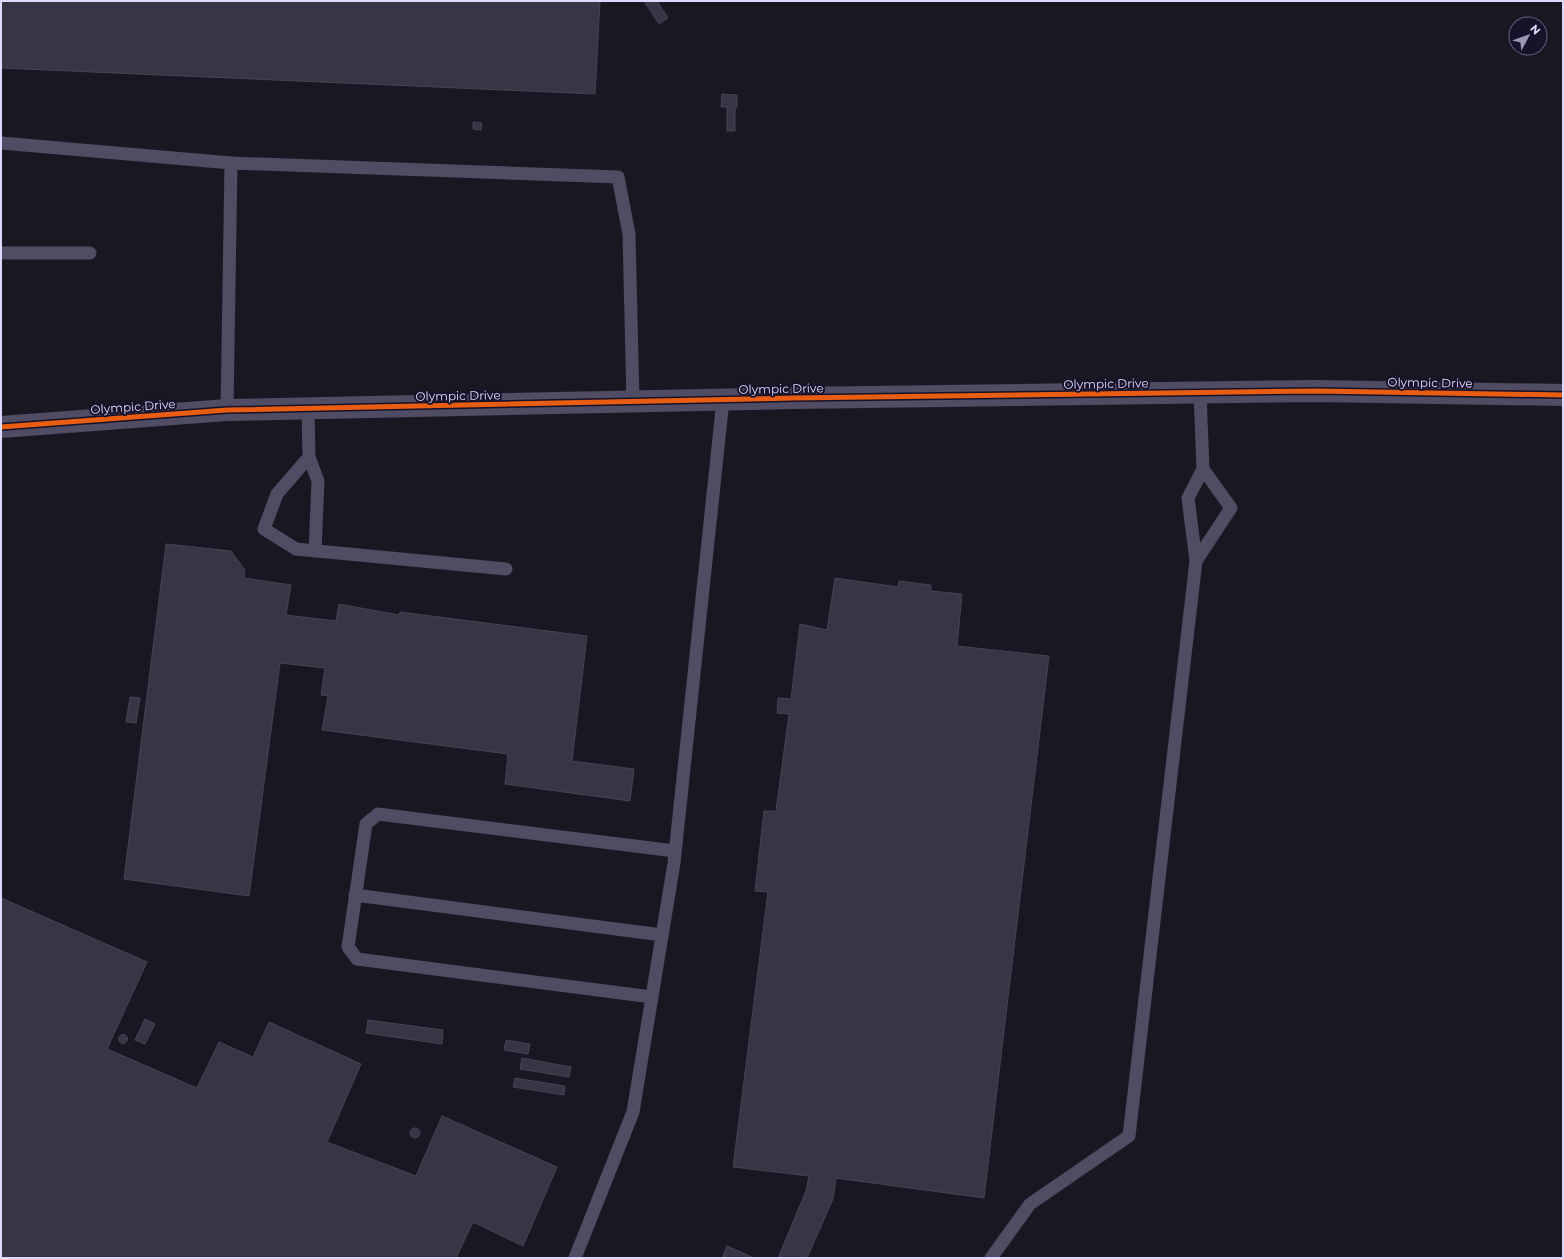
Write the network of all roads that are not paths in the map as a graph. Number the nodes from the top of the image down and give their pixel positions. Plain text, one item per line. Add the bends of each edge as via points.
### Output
1 (1, 144) edge
2 (231, 163) junction
3 (1, 253) edge
4 (90, 253) dead end
5 (1200, 393) junction
6 (1563, 395) edge
7 (723, 400) junction
8 (633, 402) junction
9 (308, 409) junction
10 (227, 410) junction
11 (1, 427) edge
12 (309, 457) junction
13 (1204, 469) junction
14 (315, 551) junction
15 (1196, 561) junction
16 (506, 569) dead end
17 (675, 851) junction
18 (355, 895) junction
19 (662, 936) junction
20 (652, 997) junction
21 (575, 1258) edge
22 (991, 1258) edge

1 - 2 lane
2 - 8 lane via 618,177 630,234
2 - 10 lane
3 - 4 lane
5 - 6 street, Olympic Drive via 1316,391
5 - 7 street, Olympic Drive
5 - 13 lane
7 - 8 street, Olympic Drive
7 - 17 lane
8 - 9 street, Olympic Drive
9 - 10 street, Olympic Drive
9 - 12 lane
10 - 11 street, Olympic Drive
12 - 14 lane via 318,481
12 - 14 lane via 277,494 264,529 296,549
13 - 15 lane via 1188,498
13 - 15 lane via 1231,508
14 - 16 lane
15 - 22 lane via 1129,1136 1030,1204
17 - 18 lane via 378,814 366,824
17 - 19 lane
18 - 19 lane
18 - 20 lane via 348,947 357,959
19 - 20 lane
20 - 21 lane via 633,1112

